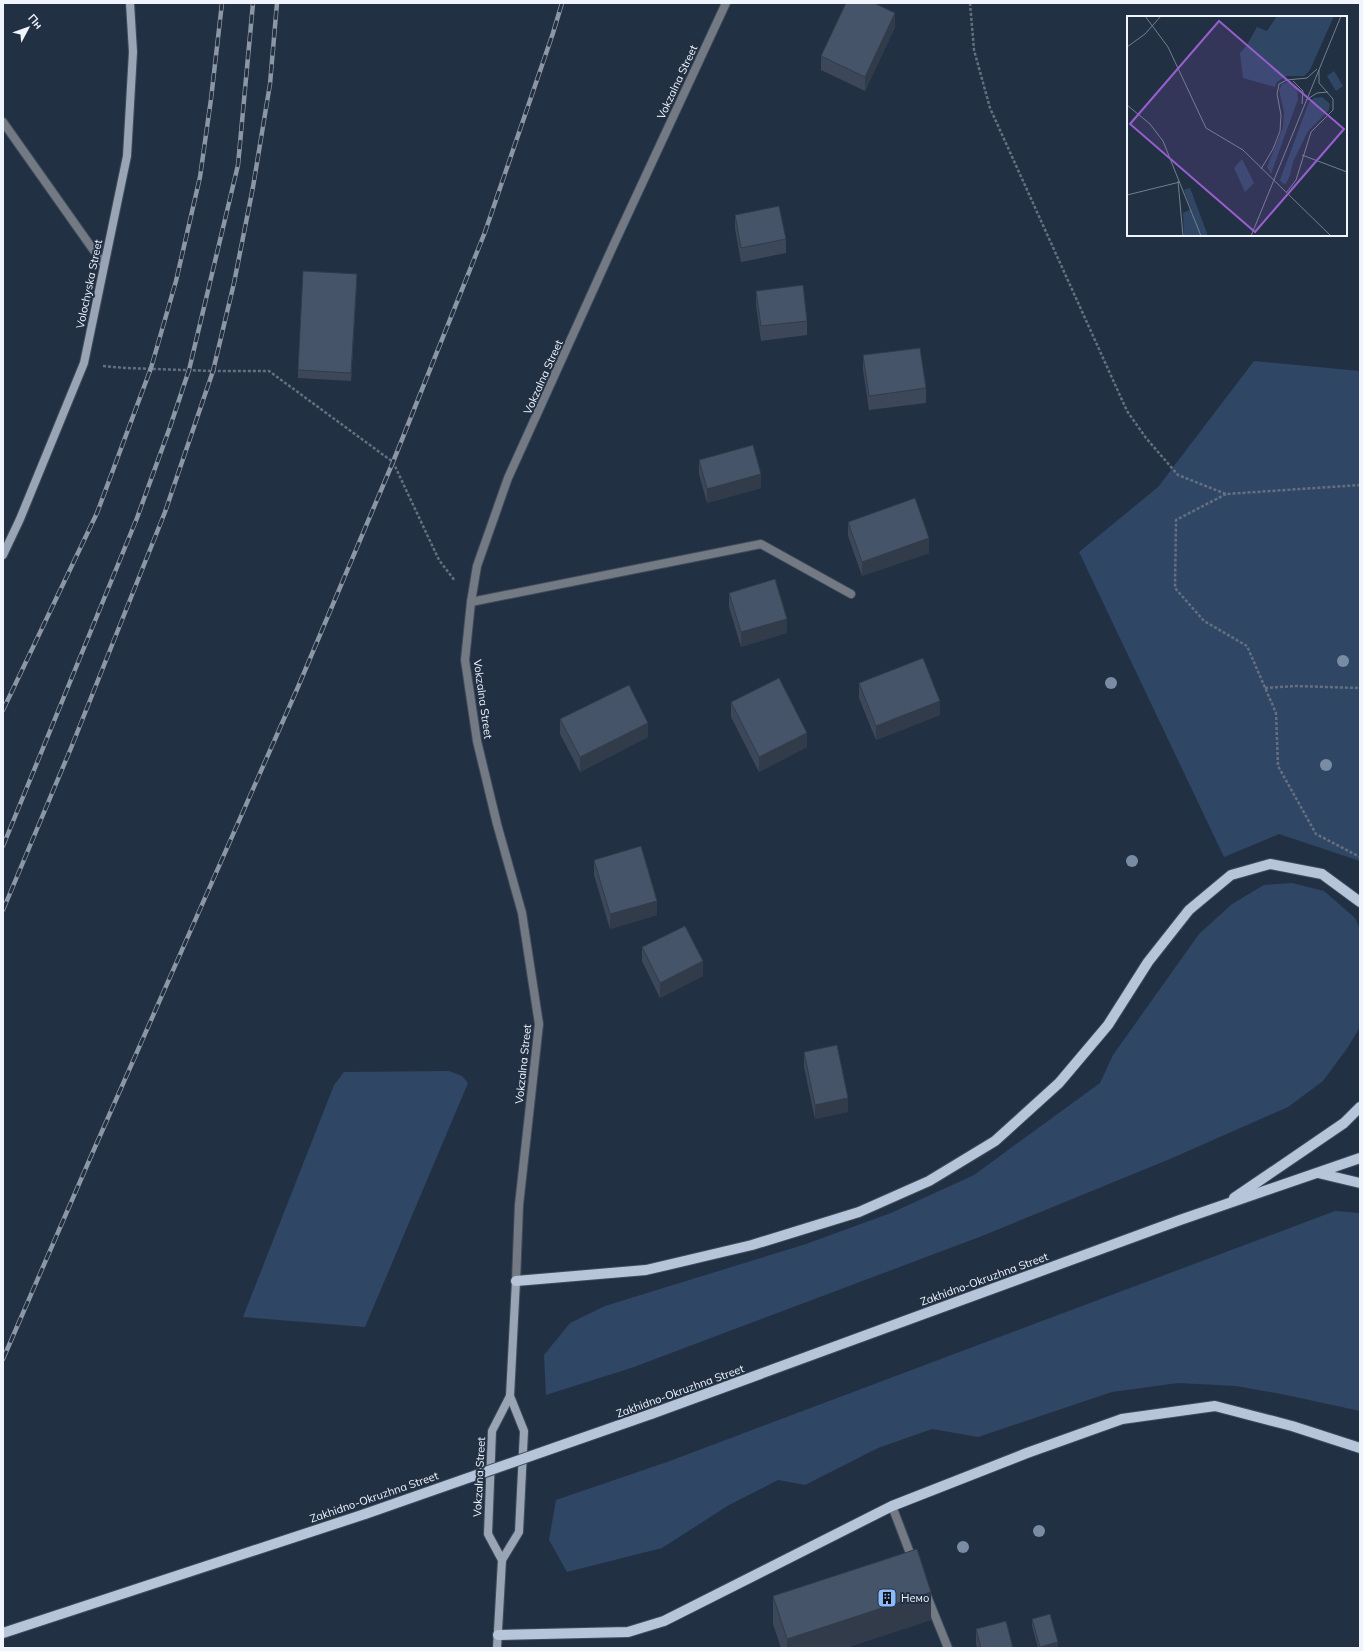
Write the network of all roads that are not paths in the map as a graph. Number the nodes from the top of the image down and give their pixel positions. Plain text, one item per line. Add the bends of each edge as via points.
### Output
1 (130, 3) edge
2 (726, 3) edge
3 (3, 122) edge
4 (104, 266) junction
5 (3, 555) edge
6 (851, 594) dead end
7 (471, 602) junction
8 (1360, 902) edge
9 (1360, 1107) edge
10 (1360, 1158) edge
11 (1318, 1173) junction
12 (1360, 1183) edge
13 (1222, 1206) junction
14 (516, 1281) junction
15 (510, 1396) junction
16 (1360, 1448) edge
17 (892, 1506) junction
18 (502, 1560) junction
19 (916, 1569) edge
20 (925, 1590) edge
21 (3, 1633) edge
22 (498, 1635) junction
23 (497, 1648) edge
24 (948, 1648) edge

1 - 4 main road, Volochyska Street via 133,52 127,156
2 - 7 street, Vokzalna Street via 508,478 477,566
3 - 4 street
4 - 5 main road, Volochyska Street via 84,363
6 - 7 street via 761,544
7 - 14 street, Vokzalna Street via 465,660 477,741 522,913 539,1024 519,1205
8 - 14 main road via 1322,874 1270,864 1231,875 1189,910 1148,962 1108,1025 1059,1083 994,1141 929,1181 859,1212 752,1245 646,1270
9 - 13 main road via 1344,1123
10 - 11 main road, Zakhidno-Okruzhna Street
11 - 12 main road
11 - 13 main road, Zakhidno-Okruzhna Street
13 - 21 main road, Zakhidno-Okruzhna Street, bridge via 651,1414 365,1514
14 - 15 main road, Vokzalna Street
15 - 18 main road, Vokzalna Street via 524,1431 519,1532
15 - 18 main road, Vokzalna Street via 492,1431 488,1534
16 - 17 main road via 1292,1426 1215,1406 1122,1419
17 - 19 street
17 - 22 main road via 664,1621 628,1632
18 - 22 main road, Vokzalna Street
20 - 24 street
22 - 23 main road, Vokzalna Street

